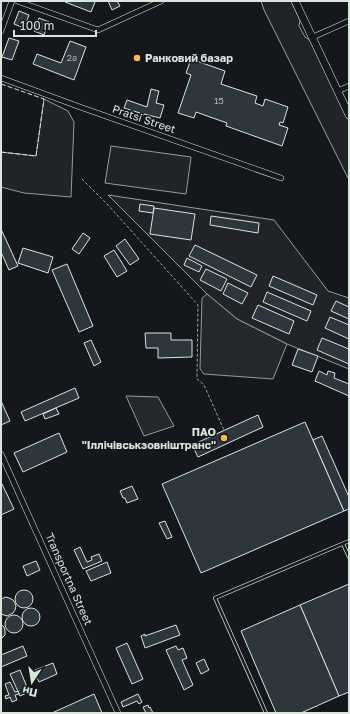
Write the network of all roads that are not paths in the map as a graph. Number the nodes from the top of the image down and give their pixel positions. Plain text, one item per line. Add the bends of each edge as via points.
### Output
1 (12, 1) edge
2 (17, 1) edge
3 (161, 1) edge
4 (295, 1) edge
5 (349, 21) edge
6 (1, 31) edge
7 (313, 37) junction
8 (1, 78) edge
9 (349, 86) edge
10 (338, 91) junction
11 (349, 115) edge
12 (281, 178) dead end
13 (1, 454) edge
14 (349, 541) edge
15 (343, 544) junction
16 (349, 557) edge
17 (118, 713) edge
18 (266, 713) edge

1 - 6 street
2 - 3 street via 98,30
4 - 7 main road
5 - 7 street
7 - 10 main road
8 - 12 street, Pratsi Street
9 - 10 street
10 - 11 main road
13 - 17 street, Transportna Street
14 - 15 lane
15 - 16 lane
15 - 18 lane via 215,598

